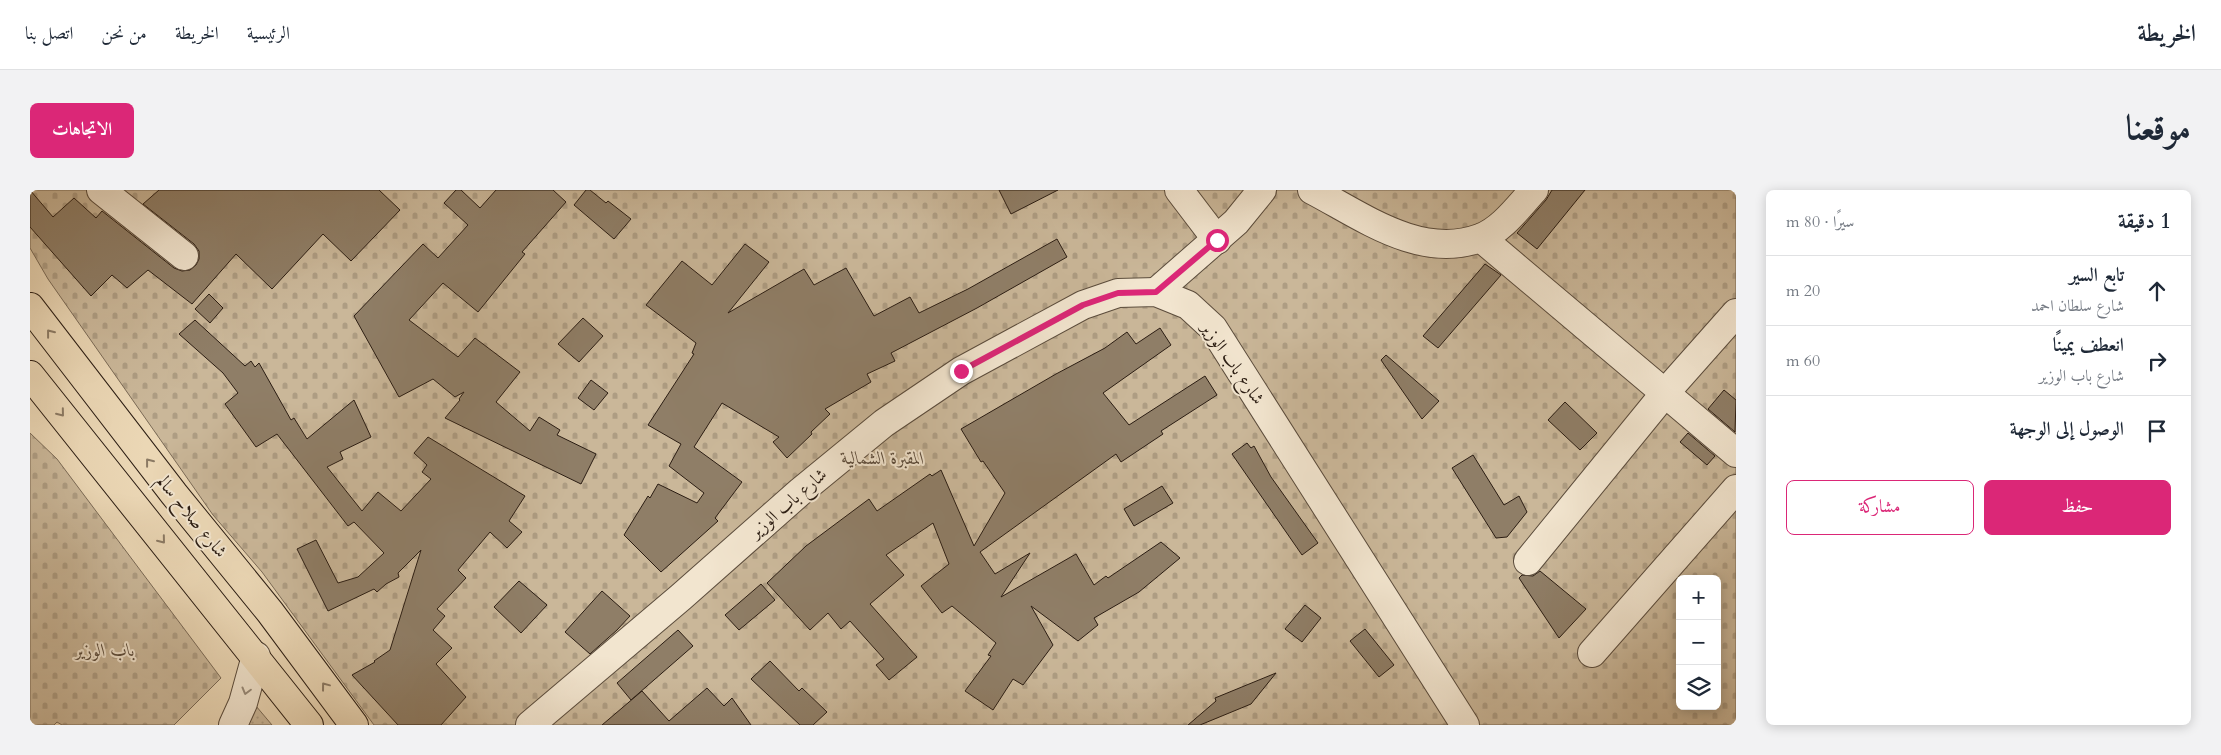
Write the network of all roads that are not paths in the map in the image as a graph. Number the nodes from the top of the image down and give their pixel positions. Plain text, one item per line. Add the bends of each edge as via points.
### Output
1 (101, 190) edge
2 (1179, 190) edge
3 (1262, 190) edge
4 (1312, 190) edge
5 (1534, 190) edge
6 (1350, 198) edge
7 (1481, 238) junction
8 (1217, 240) junction
9 (184, 256) dead end
10 (1156, 292) junction
11 (30, 307) edge
12 (1736, 313) edge
13 (30, 375) edge
14 (1665, 393) junction
15 (1736, 453) edge
16 (1736, 489) edge
17 (1528, 561) dead end
18 (1592, 654) dead end
19 (256, 656) junction
20 (233, 725) edge
21 (309, 725) edge
22 (354, 725) edge
23 (530, 725) edge
24 (1465, 725) edge

1 - 9 street
2 - 8 street
3 - 8 street
4 - 6 street
5 - 7 street via 1504,223
6 - 7 street via 1402,238 1457,243
7 - 14 street
8 - 10 street
10 - 23 street, شارع باب الوزير via 1118,293 1083,305 961,371 884,423
10 - 24 street, شارع باب الوزير via 1188,304 1213,328
22 -> 11 highway, شارع صلاح سالم via 270,612
12 - 14 street
13 -> 19 highway
14 - 15 street
14 - 17 street
16 - 18 street
19 -> 20 street via 243,703
19 - 21 highway

